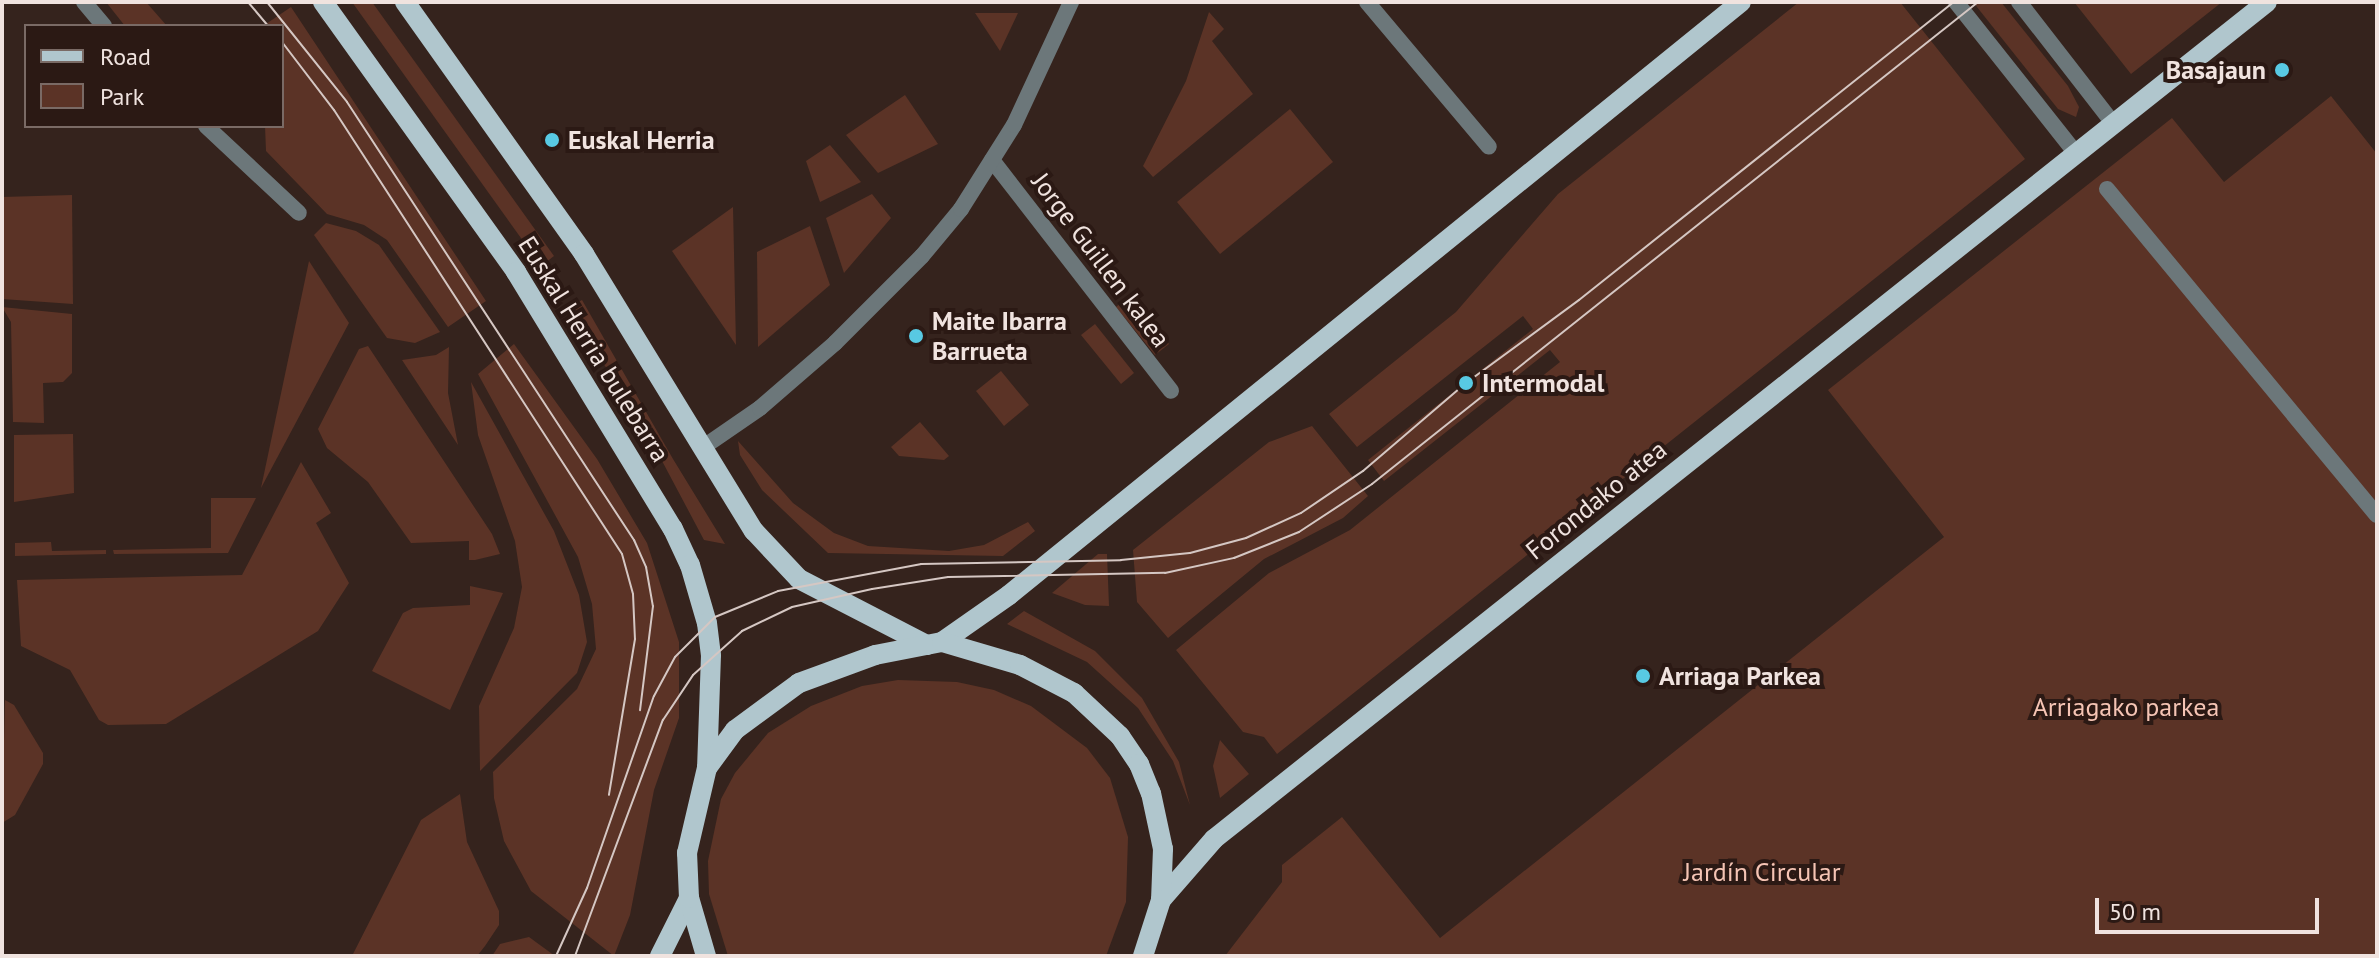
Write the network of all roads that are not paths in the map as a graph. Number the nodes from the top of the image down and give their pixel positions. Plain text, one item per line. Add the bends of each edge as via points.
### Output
1 (84, 2) edge
2 (323, 2) edge
3 (405, 2) edge
4 (1071, 2) edge
5 (1367, 2) edge
6 (1741, 2) edge
7 (1956, 2) edge
8 (2019, 2) edge
9 (2267, 2) edge
10 (102, 24) edge
11 (2113, 123) junction
12 (208, 128) edge
13 (1489, 147) dead end
14 (2075, 152) junction
15 (992, 160) junction
16 (2107, 189) dead end
17 (299, 213) dead end
18 (1171, 391) dead end
19 (702, 448) junction
20 (2377, 515) edge
21 (935, 643) junction
22 (707, 768) junction
23 (689, 898) junction
24 (1161, 900) junction
25 (660, 956) edge
26 (706, 956) edge
27 (1143, 956) edge

1 - 10 street
2 - 22 main road, Euskal Herria bulebarra via 516,272 673,529 707,623
3 - 19 main road, Euskal Herria bulebarra via 584,254
4 - 15 street via 1033,91
5 - 13 street
6 - 21 main road via 1009,595
7 - 14 street
8 - 11 street
9 - 11 main road, Forondako atea
11 - 14 main road, Forondako atea
12 - 17 street
14 - 24 main road, Forondako atea via 1214,839
15 - 18 street, Jorge Guillen kalea
15 - 19 street via 961,209 882,300 760,408
16 - 20 street
19 - 21 main road, Euskal Herria bulebarra via 735,505 779,562 808,584
21 - 22 main road via 875,655 799,683 735,730
21 - 24 main road, Euskal Herria bulebarra via 1020,665 1074,693 1120,736 1151,793 1163,849
22 - 23 main road via 687,853
23 - 25 main road
23 - 26 main road
24 - 27 main road

